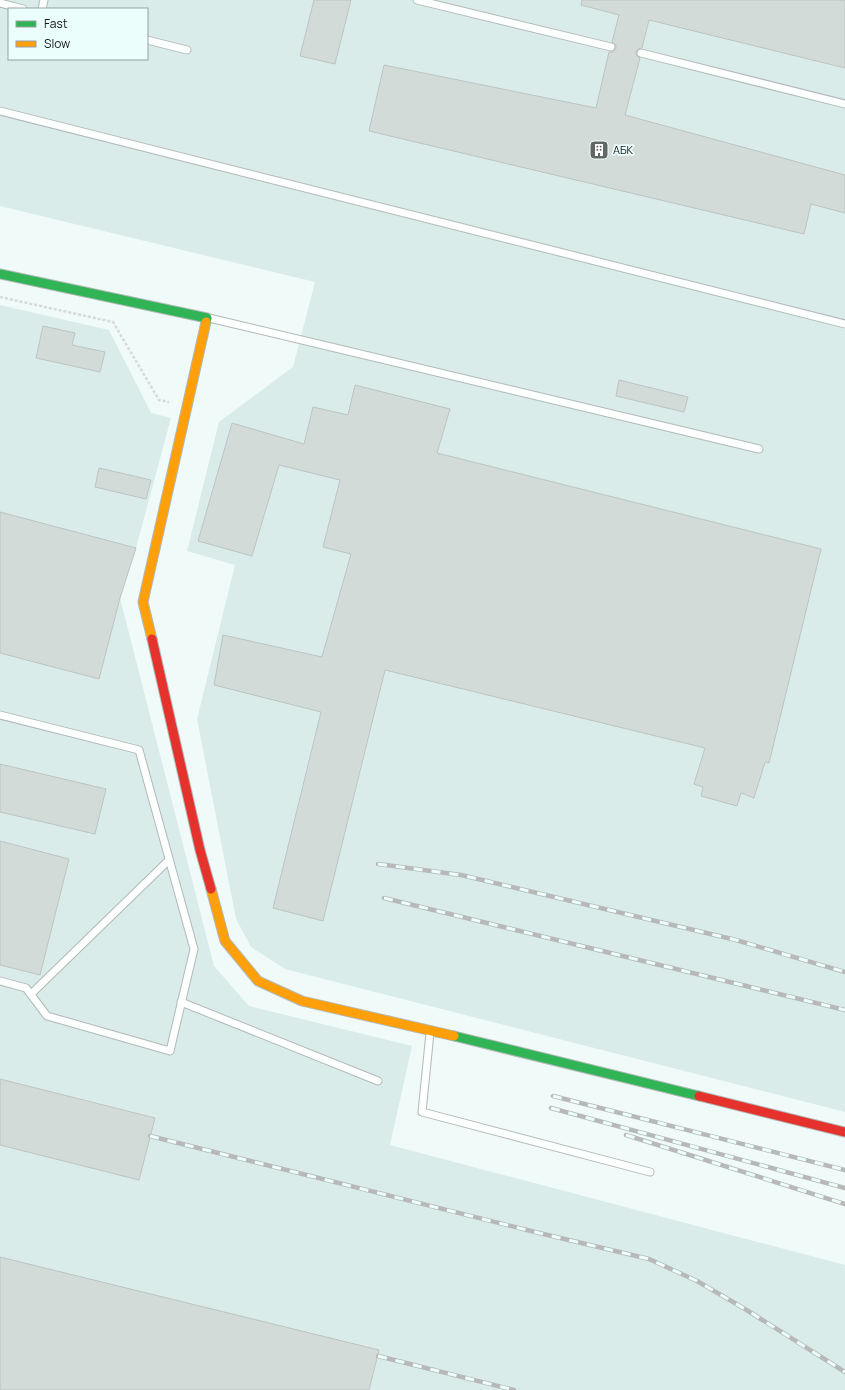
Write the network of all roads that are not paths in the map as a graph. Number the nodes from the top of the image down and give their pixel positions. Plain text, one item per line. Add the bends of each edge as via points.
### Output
1 (417, 0) edge
2 (0, 3) edge
3 (20, 8) edge
4 (148, 40) edge
5 (611, 47) dead end
6 (187, 50) dead end
7 (641, 53) dead end
8 (845, 104) edge
9 (0, 110) edge
10 (0, 274) edge
11 (207, 318) junction
12 (845, 324) edge
13 (759, 449) dead end
14 (0, 715) edge
15 (169, 860) junction
16 (0, 981) edge
17 (31, 994) junction
18 (182, 1002) junction
19 (430, 1031) junction
20 (378, 1081) dead end
21 (844, 1132) edge
22 (650, 1172) dead end

1 - 5 lane
2 - 3 lane
4 - 6 lane
7 - 8 lane
9 - 12 lane
10 - 11 street
11 - 13 lane
11 - 19 street via 143,602 200,850 225,941 258,981 302,1001
14 - 15 lane via 139,750
15 - 17 lane
15 - 18 lane via 194,949
16 - 17 lane via 26,988
17 - 18 lane via 47,1016 170,1051
18 - 20 lane
19 - 21 street
19 - 22 lane via 422,1112

